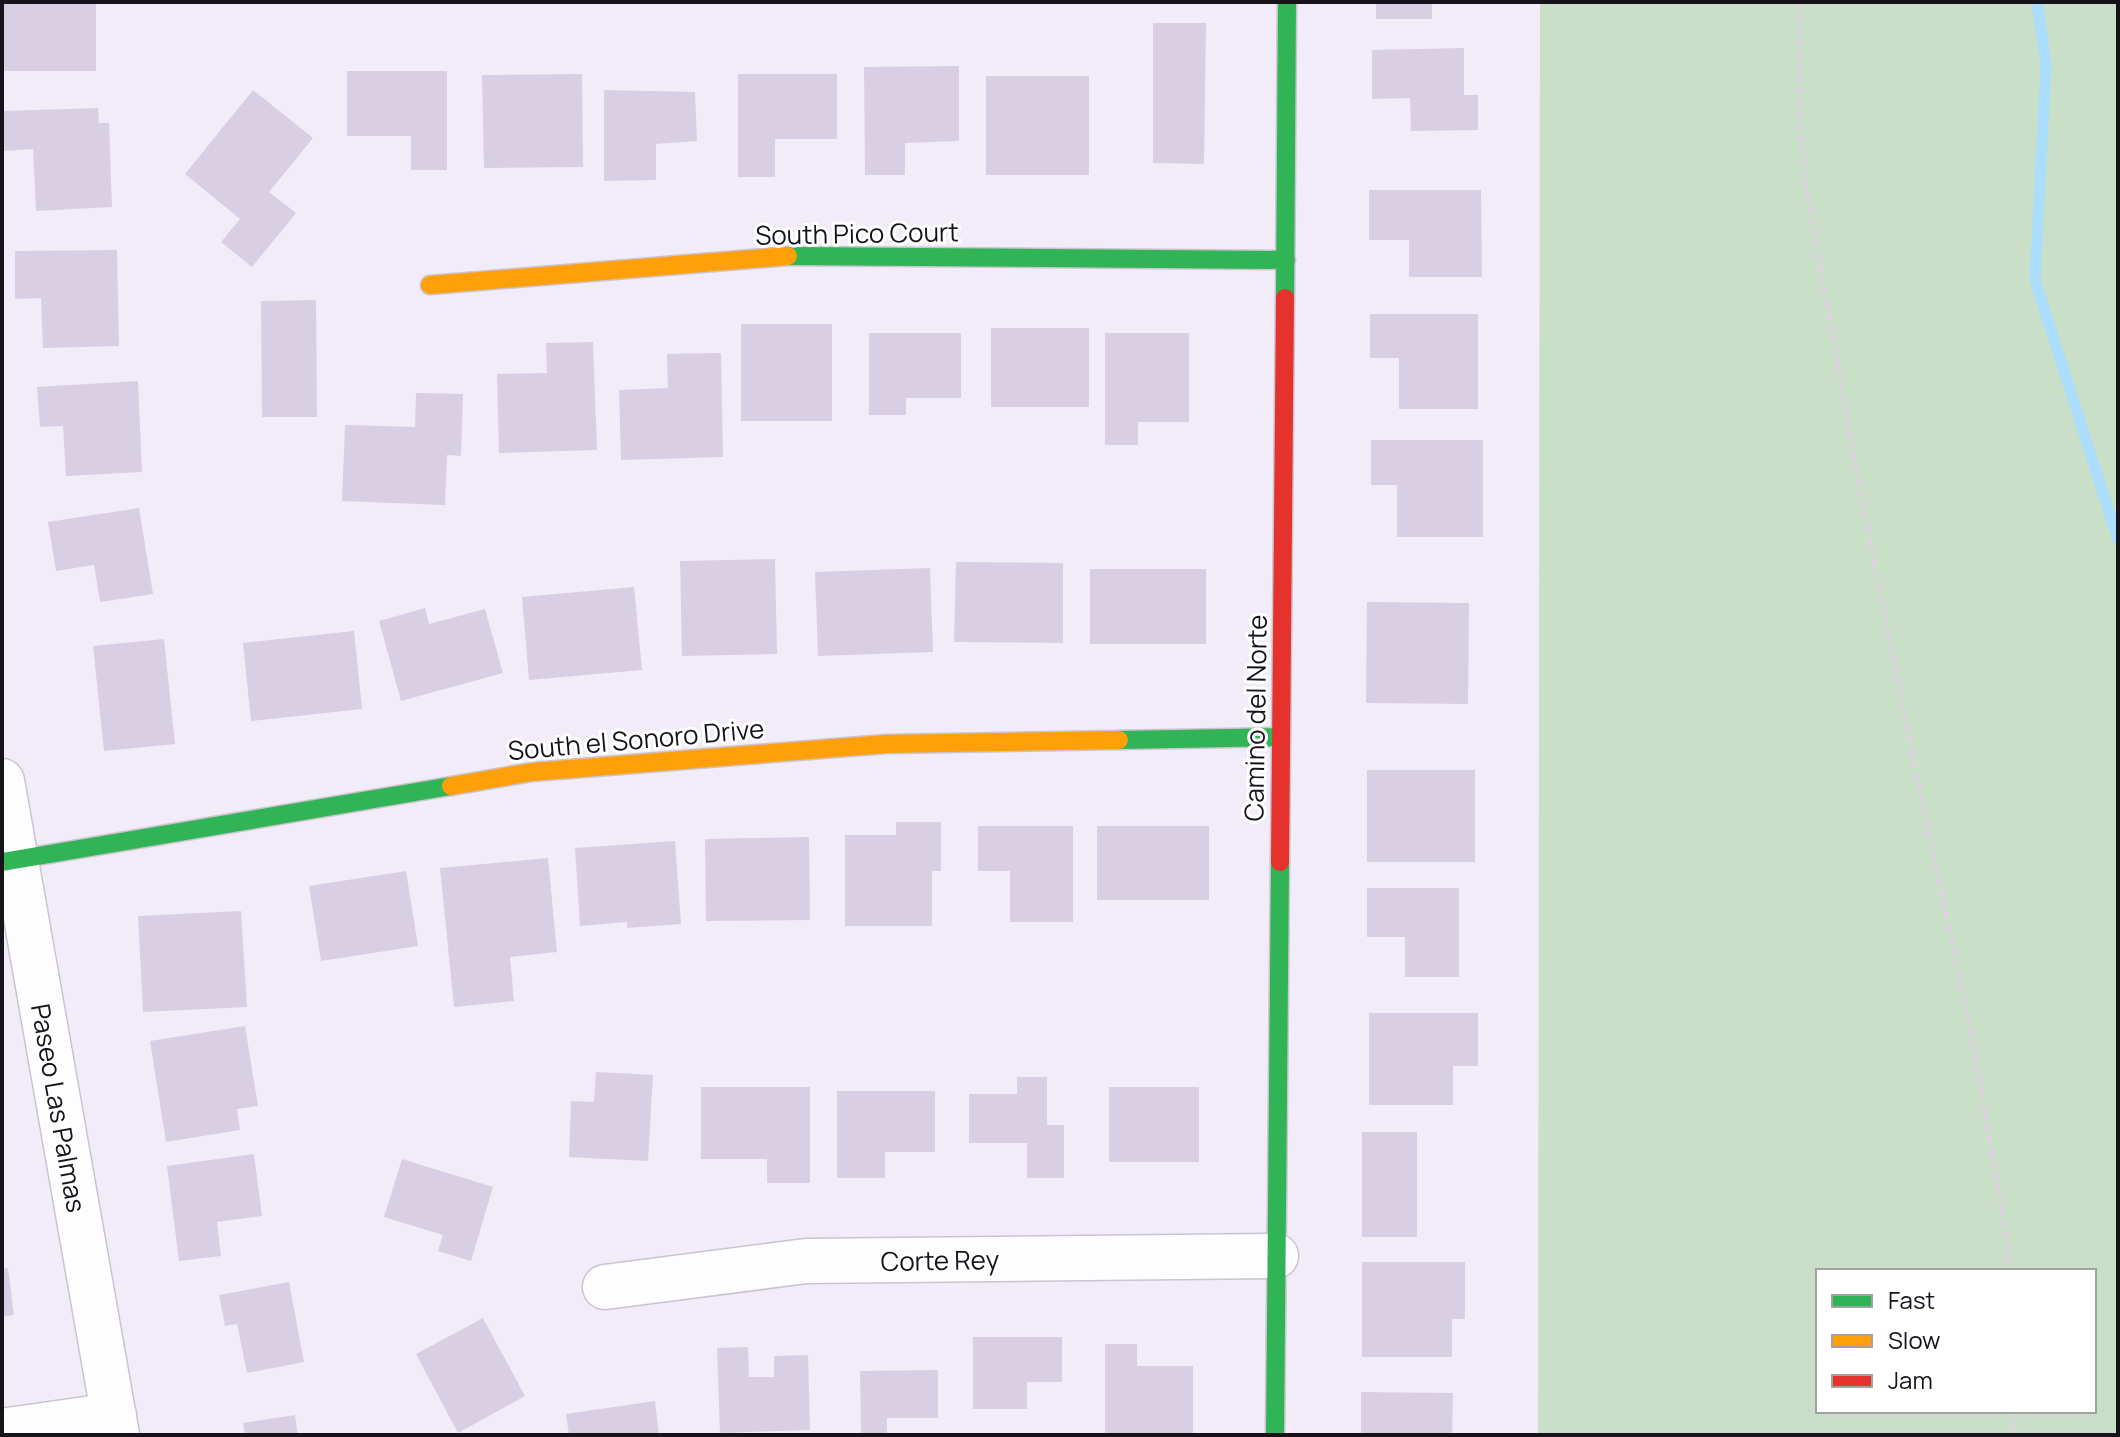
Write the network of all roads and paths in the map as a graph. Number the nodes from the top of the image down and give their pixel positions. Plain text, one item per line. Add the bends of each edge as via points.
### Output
1 (1287, 2) edge
2 (1800, 2) edge
3 (1286, 260) junction
4 (430, 285) dead end
5 (1281, 737) junction
6 (2, 781) edge
7 (8, 861) edge
8 (1276, 1256) junction
9 (2008, 1269) edge
10 (605, 1287) dead end
11 (2012, 1413) edge
12 (116, 1425) edge
13 (2, 1431) edge
14 (1275, 1435) edge
15 (2013, 1435) edge

1 - 3 street, Camino del Norte
2 - 9 path via 1803,168 1862,500 1971,1033
3 - 4 street, South Pico Court via 792,256
3 - 5 street, Camino del Norte
5 - 7 street, South el Sonoro Drive via 886,744 532,772
5 - 8 street, Camino del Norte
6 - 7 street, Paseo Las Palmas
7 - 12 street, Paseo Las Palmas
8 - 10 street, Corte Rey via 806,1261
8 - 14 street, Camino del Norte
11 - 15 path
12 - 13 street

